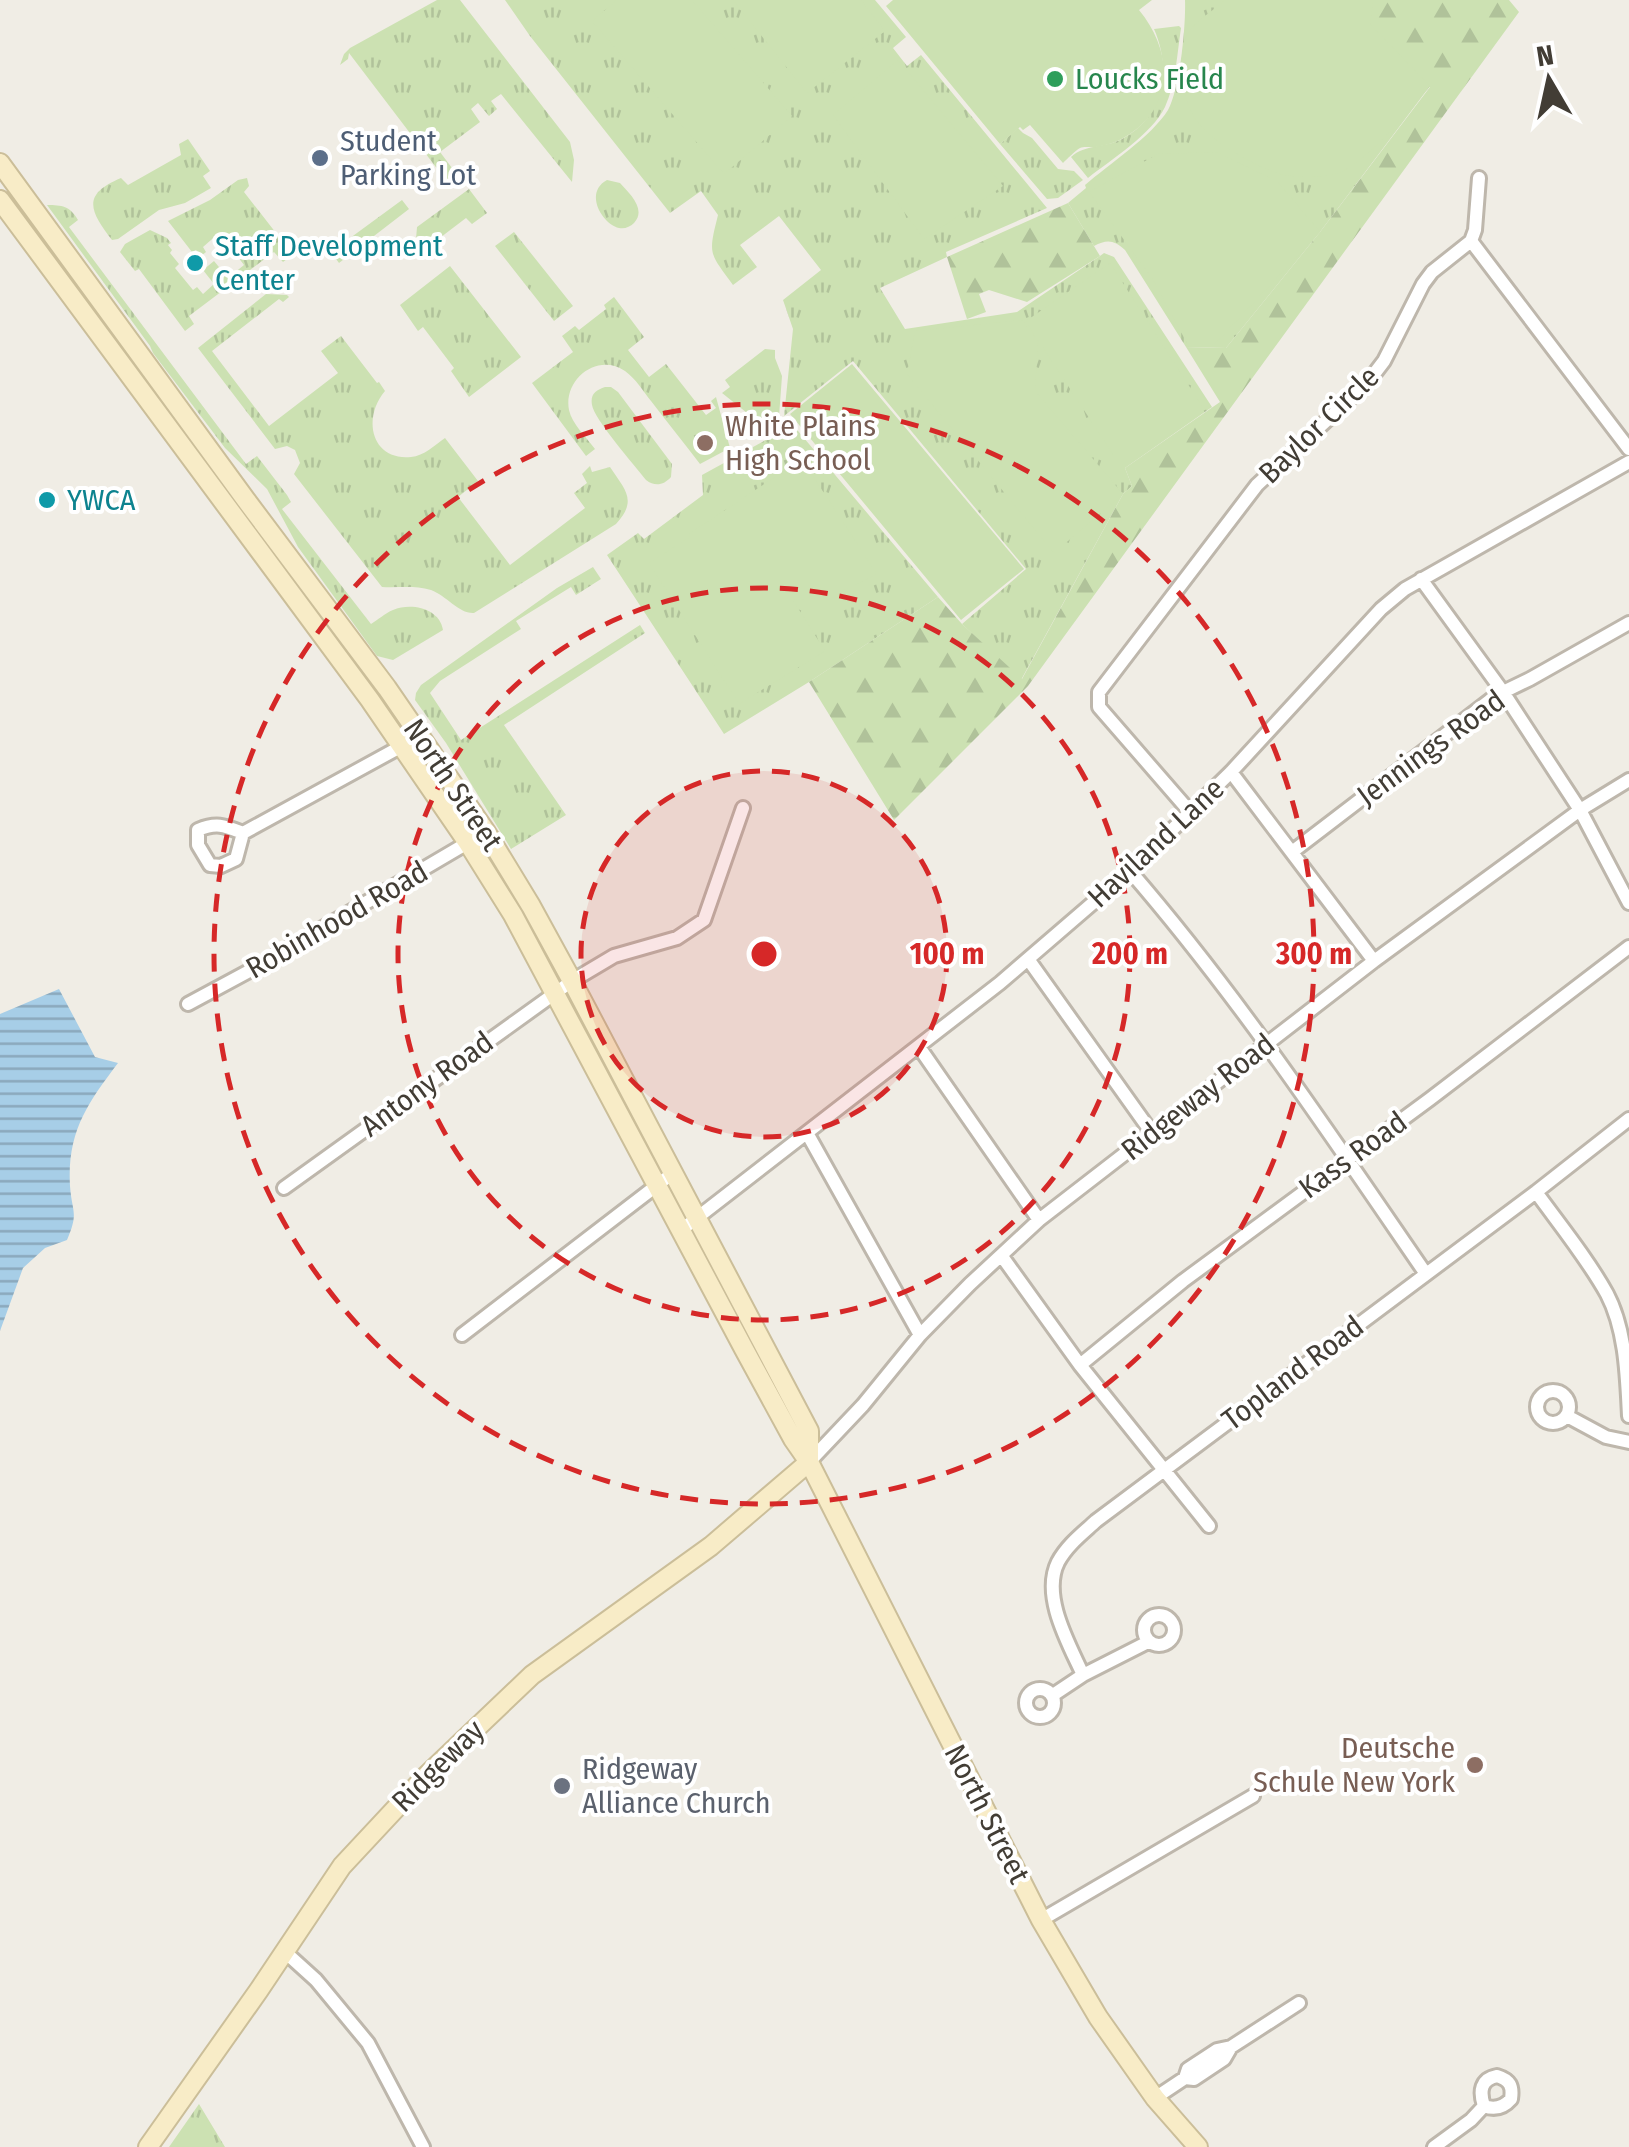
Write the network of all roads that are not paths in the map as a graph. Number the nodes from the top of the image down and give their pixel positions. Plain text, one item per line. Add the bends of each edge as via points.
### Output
1 (0, 163) edge
2 (1480, 178) dead end
3 (0, 200) edge
4 (1471, 241) junction
5 (1629, 449) edge
6 (1629, 462) edge
7 (1422, 578) junction
8 (1629, 622) edge
9 (1503, 692) junction
10 (402, 746) junction
11 (1231, 772) junction
12 (1629, 780) edge
13 (743, 808) dead end
14 (1580, 810) junction
15 (1191, 814) junction
16 (243, 832) dead end
17 (486, 832) junction
18 (468, 843) junction
19 (1292, 852) junction
20 (1130, 871) junction
21 (1629, 902) edge
22 (1629, 947) edge
23 (1028, 959) junction
24 (1374, 962) junction
25 (572, 981) junction
26 (554, 992) junction
27 (188, 1004) dead end
28 (1266, 1046) junction
29 (919, 1047) junction
30 (1629, 1119) edge
31 (1152, 1133) junction
32 (807, 1134) junction
33 (1347, 1159) junction
34 (673, 1174) junction
35 (656, 1185) junction
36 (284, 1188) dead end
37 (1536, 1192) junction
38 (696, 1219) junction
39 (1040, 1220) junction
40 (680, 1231) junction
41 (1001, 1255) junction
42 (1426, 1274) junction
43 (1622, 1315) edge
44 (462, 1335) dead end
45 (920, 1335) junction
46 (1080, 1365) junction
47 (1567, 1416) dead end
48 (1629, 1416) edge
49 (1629, 1442) edge
50 (809, 1462) junction
51 (1165, 1471) junction
52 (1209, 1526) dead end
53 (1148, 1642) dead end
54 (1082, 1675) junction
55 (1053, 1695) dead end
56 (1253, 1796) dead end
57 (1041, 1920) junction
58 (284, 1951) junction
59 (1299, 2003) dead end
60 (1156, 2098) junction
61 (1484, 2106) dead end
62 (148, 2147) edge
63 (423, 2147) edge
64 (1198, 2147) edge
65 (1434, 2147) edge

1 - 17 main road, North Street
2 - 4 street
3 - 10 main road, North Street
4 - 5 street
4 - 15 street, Baylor Circle via 1422,284 1368,382 1257,485 1099,692 1099,707
6 - 7 street, Haviland Lane
7 - 9 street
7 - 11 street, Haviland Lane via 1381,609
8 - 9 street, Jennings Road
9 - 14 street
9 - 19 street, Jennings Road
10 - 16 street
10 - 18 main road, North Street
11 - 15 street, Haviland Lane
11 - 19 street
12 - 14 street, Ridgeway Road
13 - 25 street, Antony Road via 704,920 678,938 614,956
14 - 21 street
14 - 24 street, Ridgeway Road
15 - 20 street, Haviland Lane
17 - 18 street, Robinhood Road
17 - 25 main road, North Street
18 - 26 main road, North Street
18 - 27 street, Robinhood Road
19 - 24 street
20 - 23 street, Haviland Lane
20 - 28 street
22 - 33 street, Kass Road
23 - 29 street, Haviland Lane
23 - 31 street
24 - 28 street, Ridgeway Road
25 - 26 street, Antony Road
25 - 34 main road, North Street
26 - 35 main road, North Street
26 - 36 street, Antony Road
28 - 31 street, Ridgeway Road
28 - 33 street
29 - 32 street, Haviland Lane
29 - 39 street
30 - 37 street, Topland Road
31 - 39 street, Ridgeway Road
32 - 38 street, Haviland Lane
32 - 45 street
33 - 42 street
33 - 46 street, Kass Road
34 - 35 street
34 - 38 main road, North Street
35 - 40 main road, North Street
35 - 44 street
37 - 42 street, Topland Road
37 - 43 street
38 - 40 street, Haviland Lane
38 - 50 main road, North Street via 809,1430
39 - 41 street, Ridgeway Road
40 - 50 main road, North Street
41 - 45 street, Ridgeway Road
41 - 46 street
42 - 51 street, Topland Road
43 - 48 street
45 - 50 street, Ridgeway Road
46 - 51 street
47 - 49 street
50 - 57 main road, North Street
50 - 58 main road, Ridgeway via 711,1546 532,1675 494,1710 342,1866
51 - 52 street
51 - 54 street, Topland Road via 1096,1521 1055,1570 1060,1625
53 - 54 street
54 - 55 street
56 - 57 street
57 - 60 main road, North Street
58 - 62 main road, Ridgeway
58 - 63 street via 368,2043
59 - 60 street via 1194,2079
60 - 64 main road, North Street
61 - 65 street

